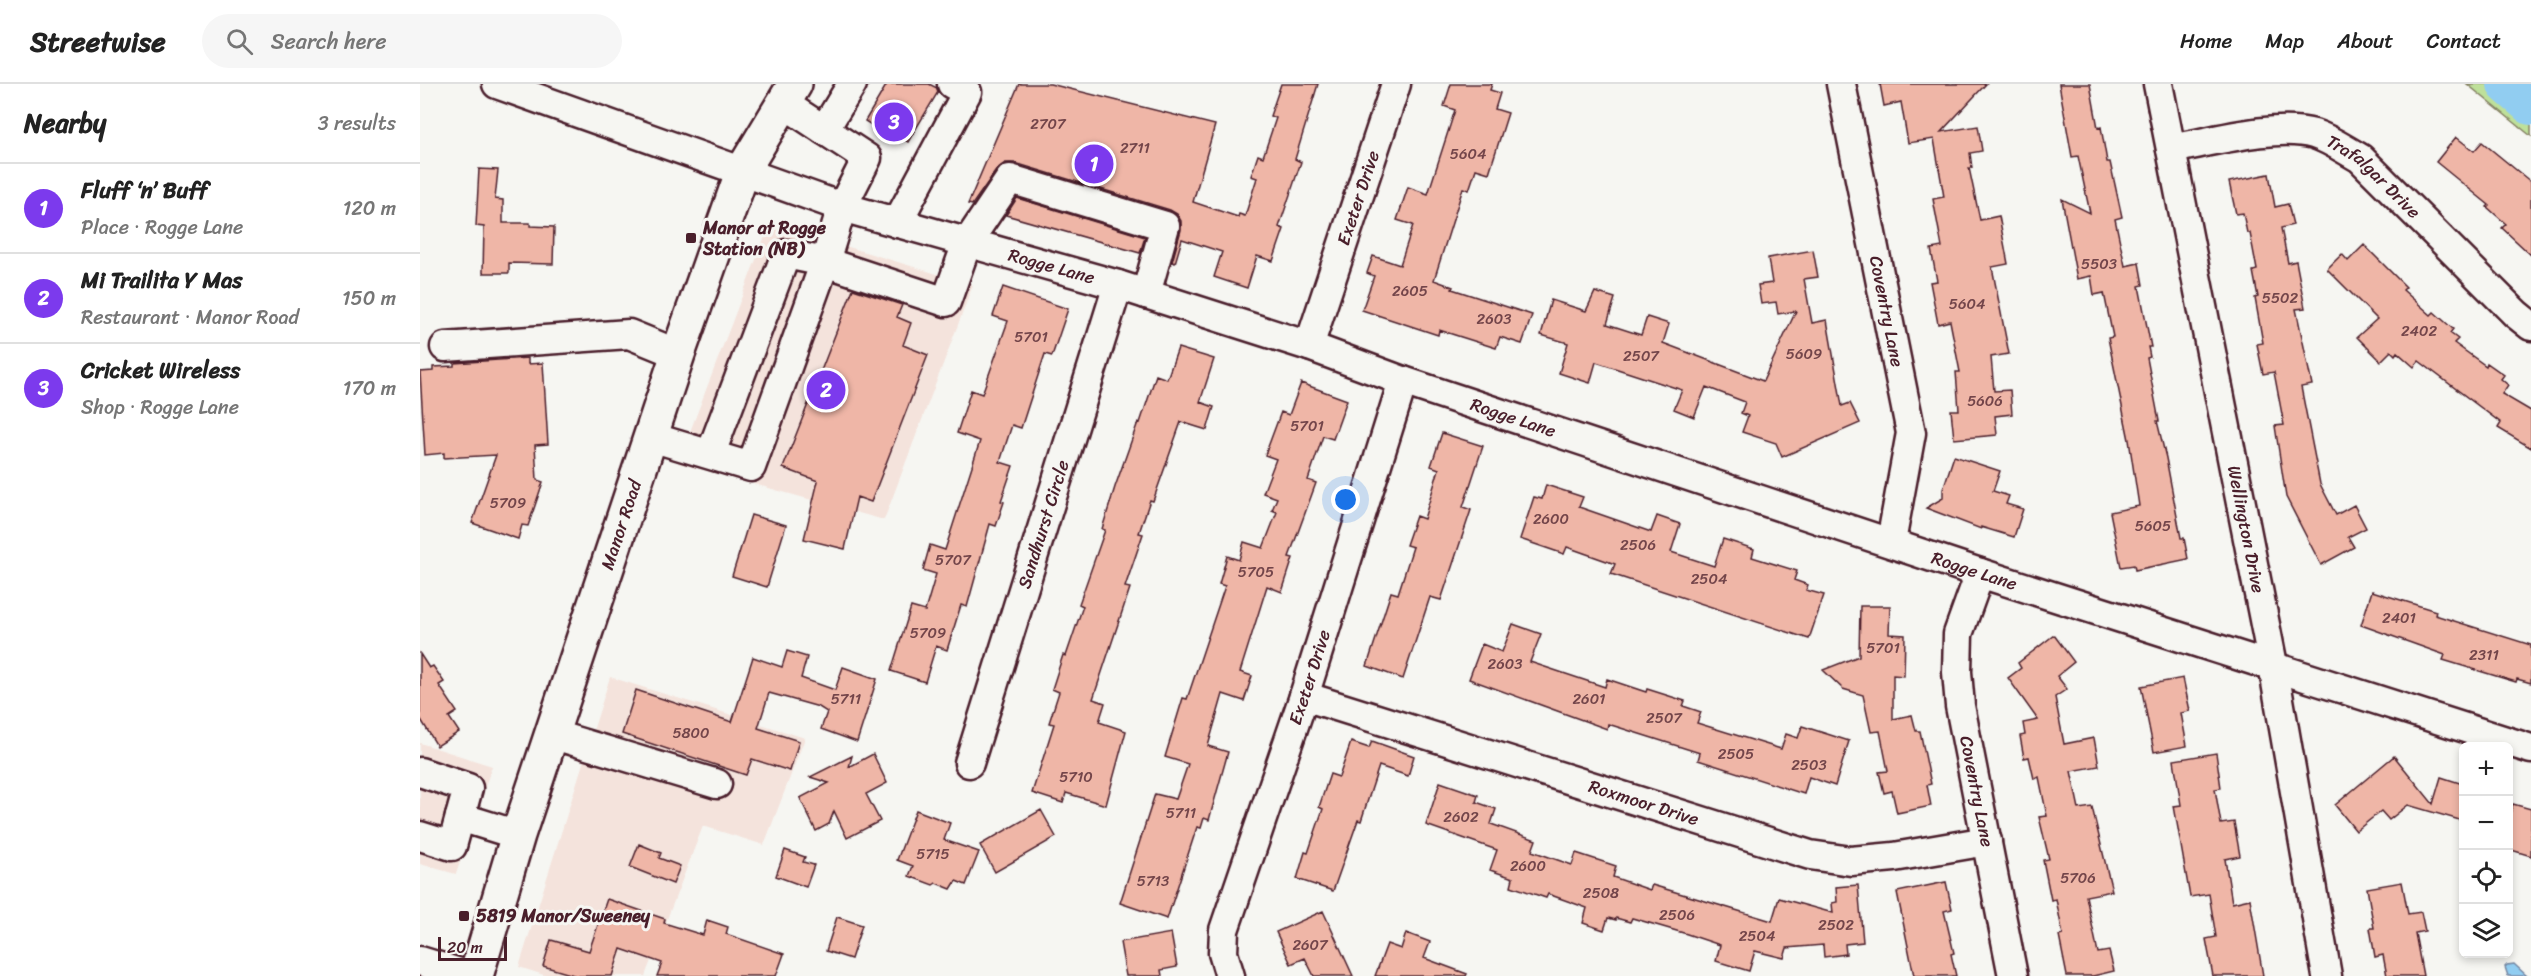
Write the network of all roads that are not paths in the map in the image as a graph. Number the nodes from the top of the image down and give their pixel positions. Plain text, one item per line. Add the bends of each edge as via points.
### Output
1 (497, 84) edge
2 (852, 84) edge
3 (952, 84) edge
4 (1396, 84) edge
5 (1841, 84) edge
6 (2158, 84) edge
7 (789, 94) edge
8 (824, 130) junction
9 (2171, 149) junction
10 (743, 170) junction
11 (842, 207) junction
12 (897, 223) junction
13 (967, 243) junction
14 (825, 262) junction
15 (1118, 285) junction
16 (1146, 294) junction
17 (2531, 326) edge
18 (1309, 346) junction
19 (445, 347) dead end
20 (678, 354) junction
21 (1403, 381) junction
22 (651, 437) junction
23 (711, 453) junction
24 (1891, 542) junction
25 (1980, 573) junction
26 (2273, 665) junction
27 (1304, 696) junction
28 (551, 734) junction
29 (2531, 749) edge
30 (969, 763) dead end
31 (420, 772) edge
32 (717, 784) dead end
33 (460, 817) junction
34 (518, 835) junction
35 (420, 836) edge
36 (1987, 841) junction
37 (420, 961) edge
38 (1229, 975) edge
39 (469, 976) edge
40 (476, 976) edge
41 (2013, 976) edge
42 (2327, 976) edge

1 - 10 street, Rogge Lane
2 - 8 street
3 - 12 street via 967,92
4 - 18 street, Exeter Drive
5 - 24 street, Coventry Lane via 1911,433
6 - 9 street, Wellington Drive
7 - 8 street
7 - 10 main road, Manor Road
8 - 11 street via 867,158
9 - 17 street, Trafalgar Drive via 2271,131 2315,134 2360,158
9 - 26 street, Wellington Drive
10 - 11 street, Rogge Lane
10 - 20 main road, Manor Road
11 - 12 street, Rogge Lane
11 - 14 street
12 - 13 street, Rogge Lane
13 - 14 street via 946,302
13 - 15 street, Rogge Lane
13 - 16 street via 1010,179 1165,226
14 - 23 street via 786,254
14 - 23 street via 752,467
15 - 16 street, Rogge Lane
15 - 30 street, Sandhurst Circle
16 - 18 street, Rogge Lane
18 - 21 street, Rogge Lane
19 - 20 street via 630,334
20 - 22 main road, Manor Road
21 - 24 street, Rogge Lane
21 - 27 street, Exeter Drive
22 - 23 street
22 - 28 main road, Manor Road
24 - 25 street, Rogge Lane
25 - 26 street, Rogge Lane
25 - 36 street, Coventry Lane via 1958,634 1957,672
26 - 29 street, Rogge Lane
26 - 42 street, Wellington Drive
27 - 36 street, Roxmoor Drive via 1810,855 1851,861
27 - 38 street, Exeter Drive via 1224,930 1223,953
28 - 32 street
28 - 34 main road, Manor Road
31 - 33 street via 468,788
33 - 34 street
33 - 35 street via 452,846
34 - 40 main road, Manor Road
36 - 41 street, Coventry Lane
37 - 39 street

